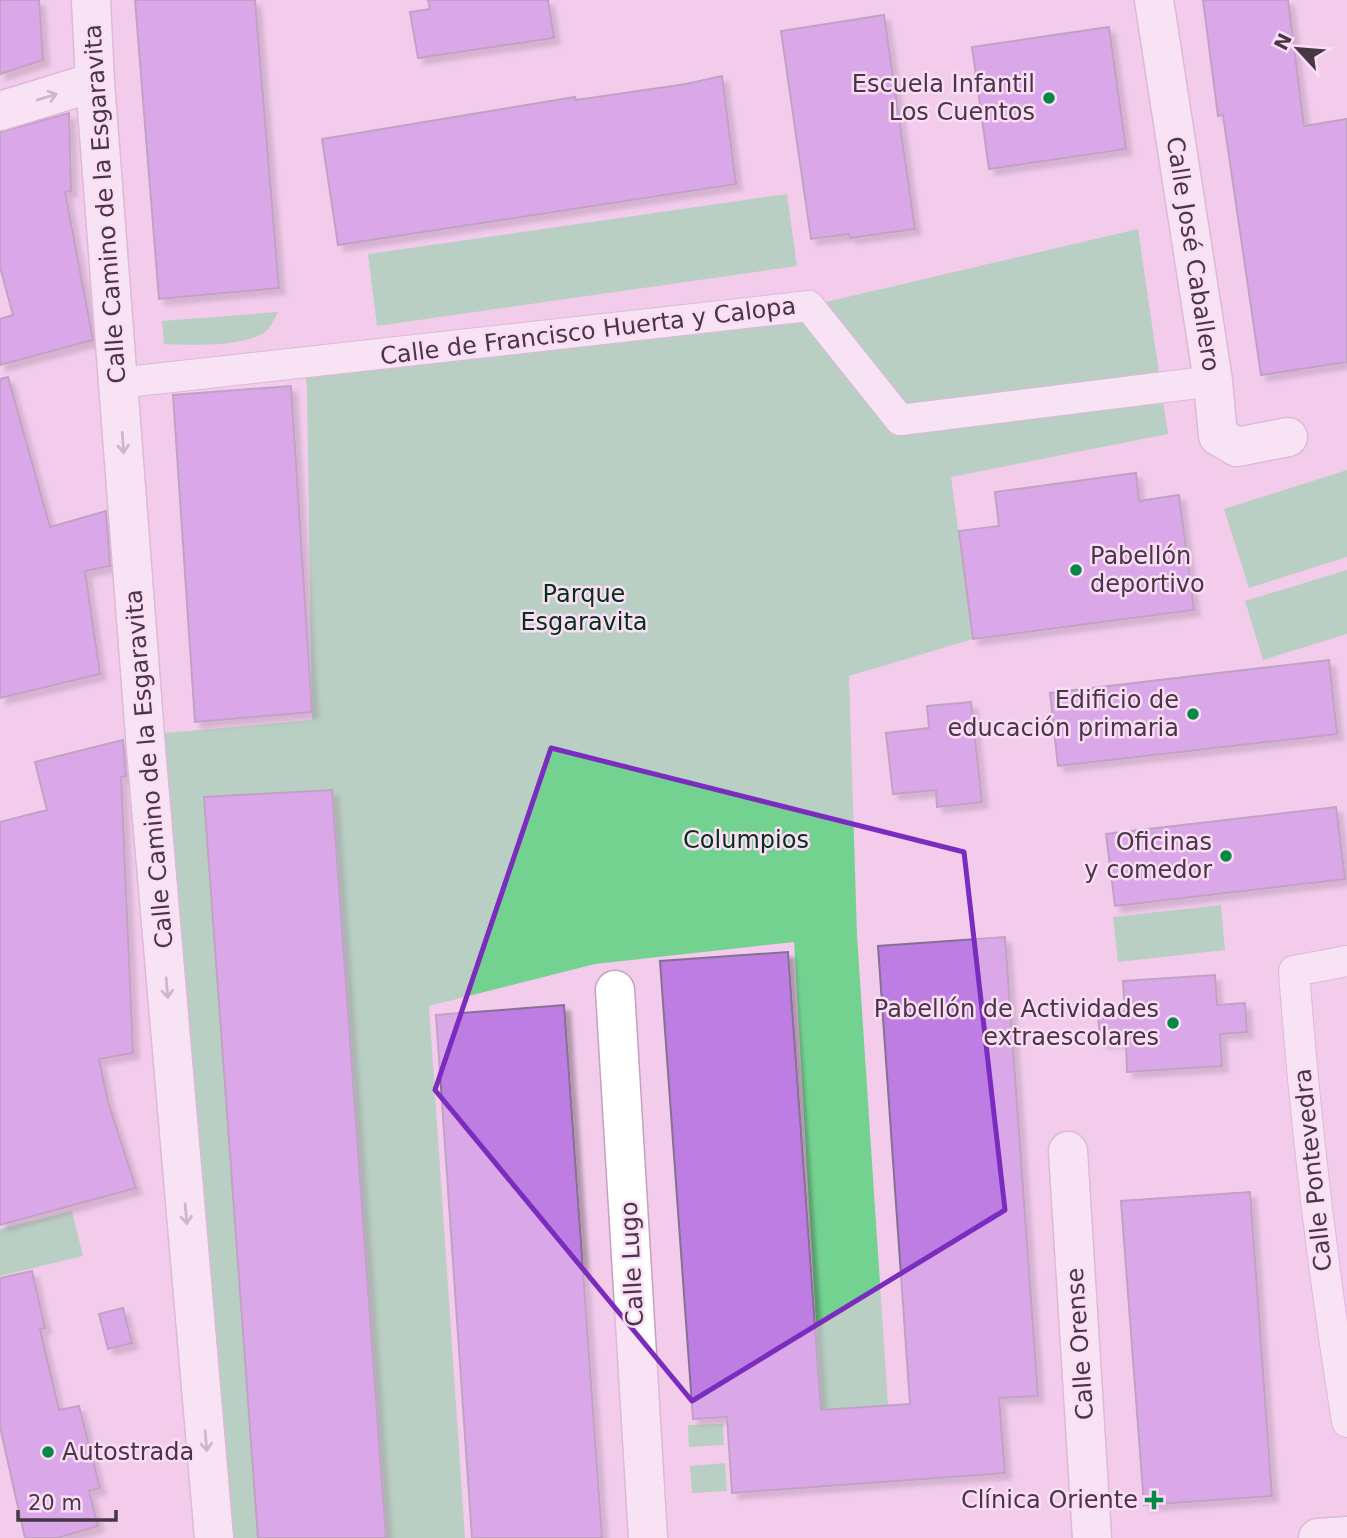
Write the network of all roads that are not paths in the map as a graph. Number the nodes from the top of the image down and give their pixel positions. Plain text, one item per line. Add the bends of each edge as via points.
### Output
1 (91, 0) edge
2 (1154, 0) edge
3 (95, 82) junction
4 (0, 111) edge
5 (1213, 381) junction
6 (118, 383) junction
7 (1288, 437) dead end
8 (1347, 961) edge
9 (615, 990) dead end
10 (1068, 1150) dead end
11 (1347, 1422) edge
12 (1347, 1536) edge
13 (214, 1538) edge
14 (648, 1538) edge
15 (1092, 1538) edge
16 (1318, 1538) edge

1 - 3 street, Calle Camino de la Esgaravita
2 - 5 street, Calle José Caballero
4 -> 3 street
3 - 6 street, Calle Camino de la Esgaravita
5 - 6 street, Calle de Francisco Huerta y Calopa via 900,420 809,306
5 - 7 street, Calle José Caballero via 1218,436 1237,447
6 -> 13 street, Calle Camino de la Esgaravita
8 - 11 street, Calle Pontevedra via 1294,971 1308,1153
9 - 14 street, Calle Lugo
10 - 15 street, Calle Orense
12 - 16 street

